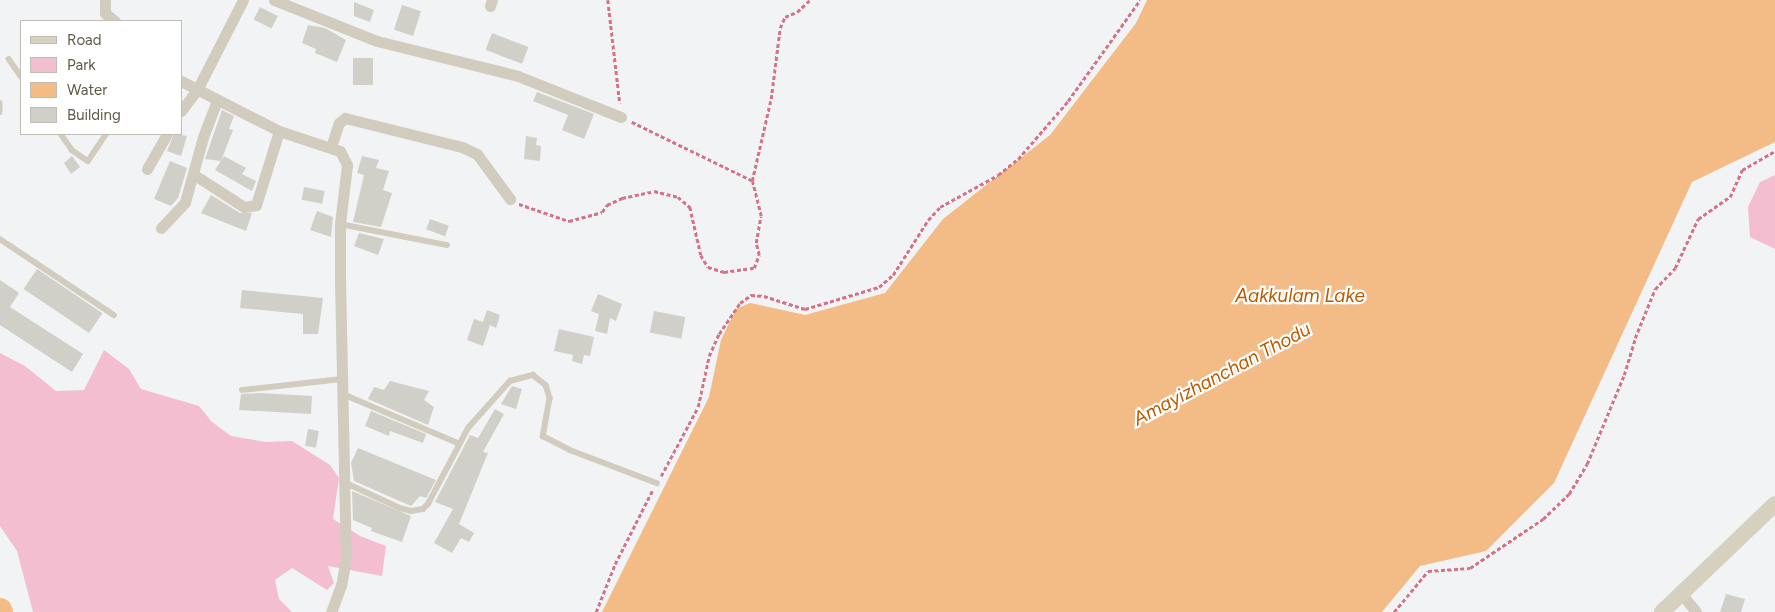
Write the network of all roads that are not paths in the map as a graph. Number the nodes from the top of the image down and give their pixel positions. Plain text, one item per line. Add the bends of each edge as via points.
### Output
1 (105, 0) edge
2 (243, 0) edge
3 (274, 0) edge
4 (114, 20) edge
5 (9, 59) dead end
6 (20, 75) edge
7 (182, 82) edge
8 (197, 90) junction
9 (217, 101) junction
10 (0, 103) edge
11 (182, 110) edge
12 (0, 112) edge
13 (621, 117) road end
14 (279, 131) junction
15 (61, 135) edge
16 (105, 135) edge
17 (166, 135) edge
18 (331, 147) junction
19 (147, 169) dead end
20 (193, 174) junction
21 (510, 200) road end
22 (340, 224) junction
23 (161, 228) dead end
24 (0, 239) edge
25 (447, 245) dead end
26 (114, 315) dead end
27 (341, 379) junction
28 (242, 390) dead end
29 (341, 394) junction
30 (458, 443) junction
31 (344, 482) junction
32 (657, 483) road end
33 (1775, 504) edge
34 (1680, 592) junction
35 (331, 612) edge
36 (1662, 612) edge
37 (1696, 612) edge

1 - 4 street via 105,13
2 - 8 street
3 - 13 street via 377,40 518,76
5 - 6 lane
7 - 8 street
8 - 9 street
8 - 11 street
9 - 14 street
9 - 20 street
10 - 12 lane
14 - 18 street
14 - 20 street via 256,205 244,207
15 - 16 lane via 72,150 88,161
17 - 19 street
18 - 21 street via 339,123 345,118 462,147 477,154
18 - 22 street via 340,152 347,165
20 - 23 street via 185,202
22 - 25 lane
22 - 27 street
24 - 26 lane
27 - 28 lane
27 - 29 street
29 - 30 lane
29 - 31 street
30 - 31 lane via 428,504 422,509 400,508
30 - 32 lane via 510,381 533,375 546,385 550,398 543,436 570,450
31 - 35 street via 346,558
33 - 34 main road
34 - 36 main road
34 - 37 street

